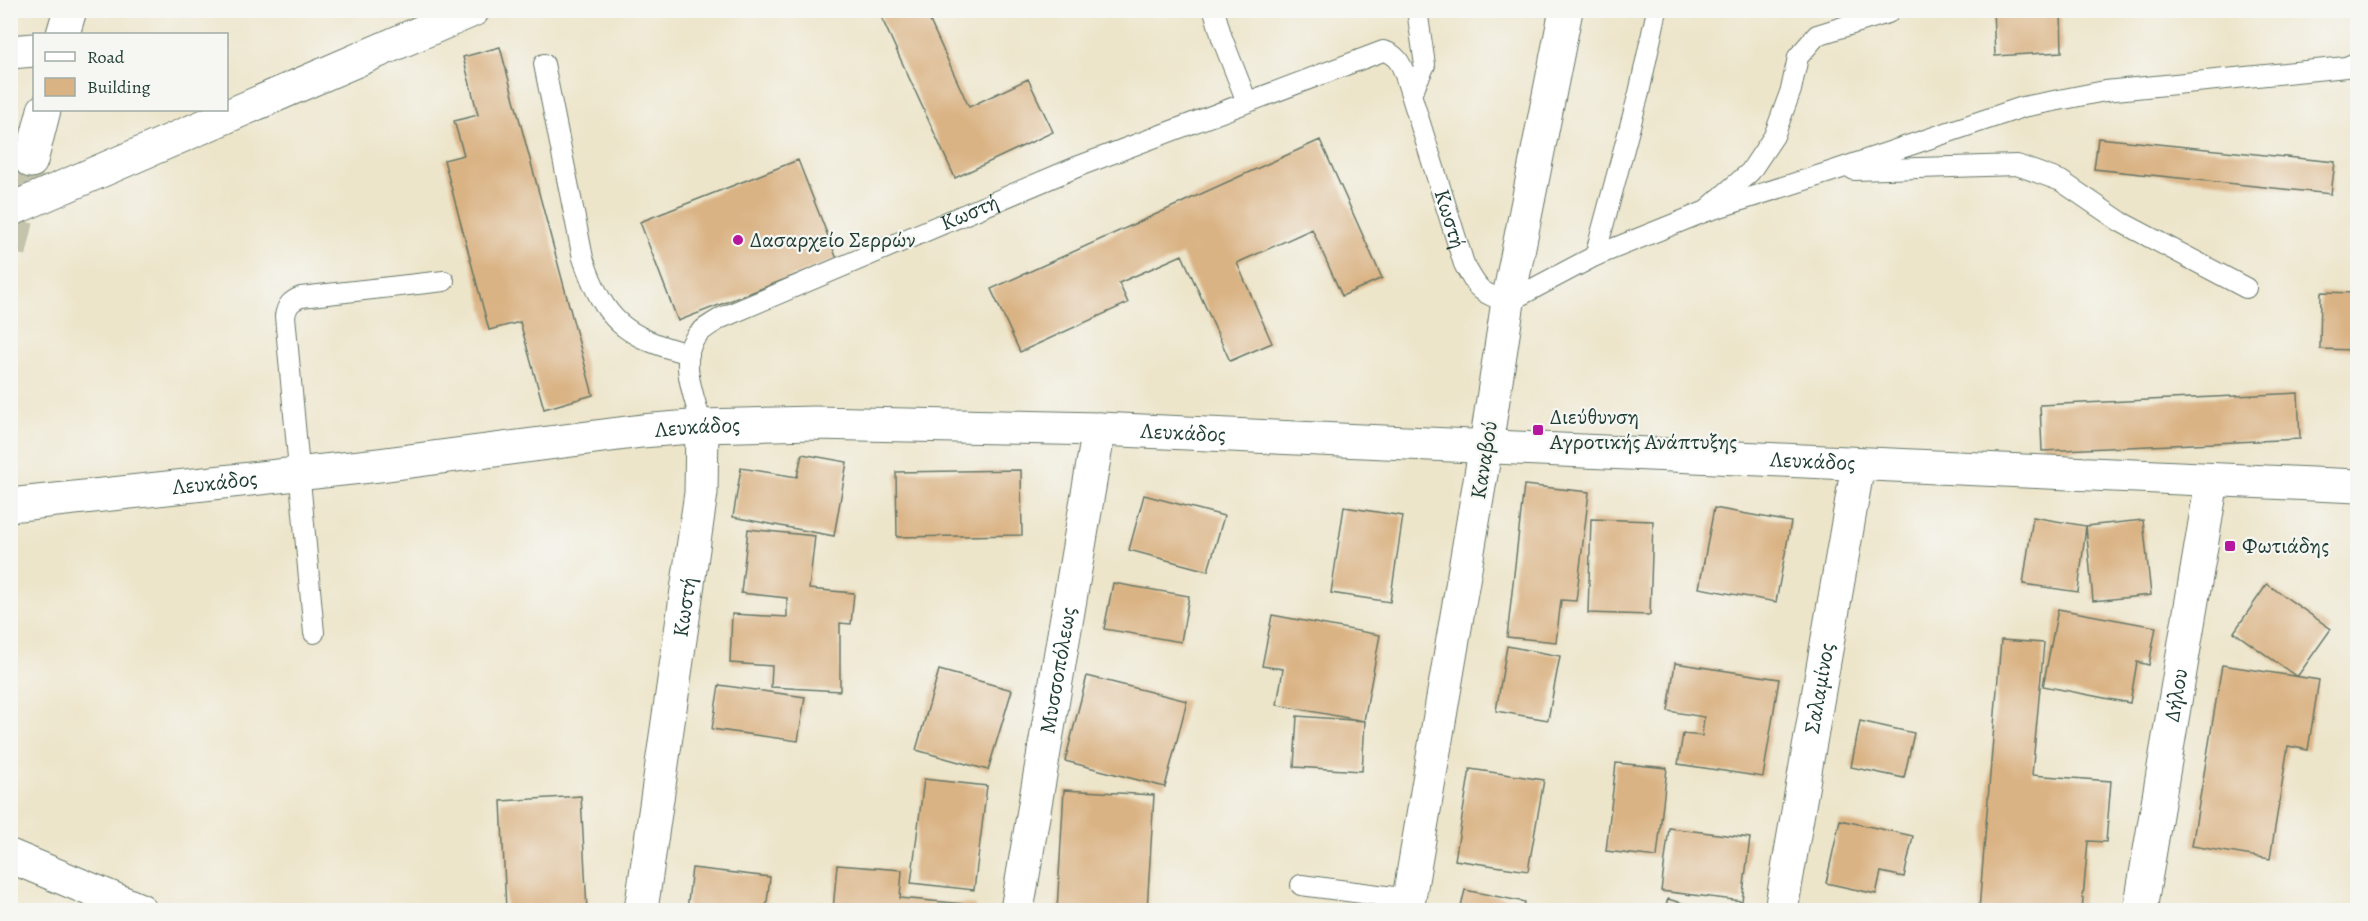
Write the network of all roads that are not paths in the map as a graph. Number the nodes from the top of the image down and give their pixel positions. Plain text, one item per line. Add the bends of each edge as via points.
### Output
1 (70, 10) edge
2 (473, 10) edge
3 (1214, 10) edge
4 (1418, 10) edge
5 (1566, 10) edge
6 (1658, 10) edge
7 (1888, 13) dead end
8 (63, 33) edge
9 (33, 50) edge
10 (10, 52) edge
11 (2358, 63) edge
12 (544, 64) dead end
13 (1411, 94) junction
14 (1247, 102) junction
15 (44, 111) edge
16 (31, 161) tunnel mouth
17 (1833, 171) junction
18 (10, 210) edge
19 (1704, 212) junction
20 (1595, 256) junction
21 (444, 281) dead end
22 (2246, 288) dead end
23 (1508, 302) junction
24 (689, 354) junction
25 (702, 426) junction
26 (1099, 429) junction
27 (1486, 445) junction
28 (1858, 465) junction
29 (300, 473) junction
30 (2212, 481) junction
31 (2358, 486) edge
32 (10, 505) edge
33 (314, 633) dead end
34 (10, 856) edge
35 (1301, 885) dead end
36 (1408, 905) edge
37 (140, 910) edge
38 (641, 910) edge
39 (1017, 910) edge
40 (1781, 910) edge
41 (2140, 910) edge

1 - 8 street
2 - 18 street
3 - 14 lane
4 - 13 lane via 1425,65
5 - 23 street, Καναβού
6 - 20 lane
7 - 19 lane via 1817,35 1798,57 1791,90 1774,135 1750,172
9 - 10 street
11 - 17 lane via 2105,91 2023,107
12 - 24 lane via 592,282 612,317 627,331
13 - 14 lane, Κωστή via 1401,65 1383,51
13 - 23 lane, Κωστή via 1464,264 1483,293
14 - 24 lane, Κωστή via 1079,166 721,318 700,332
15 - 16 street
17 - 19 lane
17 - 22 lane via 2017,165 2061,182 2121,222
19 - 20 lane
20 - 23 lane
21 - 29 lane via 292,300 285,316
23 - 27 street, Καναβού
24 - 25 lane, Κωστή via 691,383
25 - 26 street, Λευκάδος via 813,423
25 - 29 street, Λευκάδος
25 - 38 street, Κωστή via 701,493
26 - 27 street, Λευκάδος
26 - 39 street, Μυσσοπόλεως
27 - 28 street, Λευκάδος
27 - 36 street, Καναβού
28 - 30 street, Λευκάδος
28 - 40 street, Σαλαμίνος
29 - 32 street, Λευκάδος
29 - 33 lane
30 - 31 street, Λευκάδος
30 - 41 street, Δήλου
34 - 37 street
35 - 36 lane

